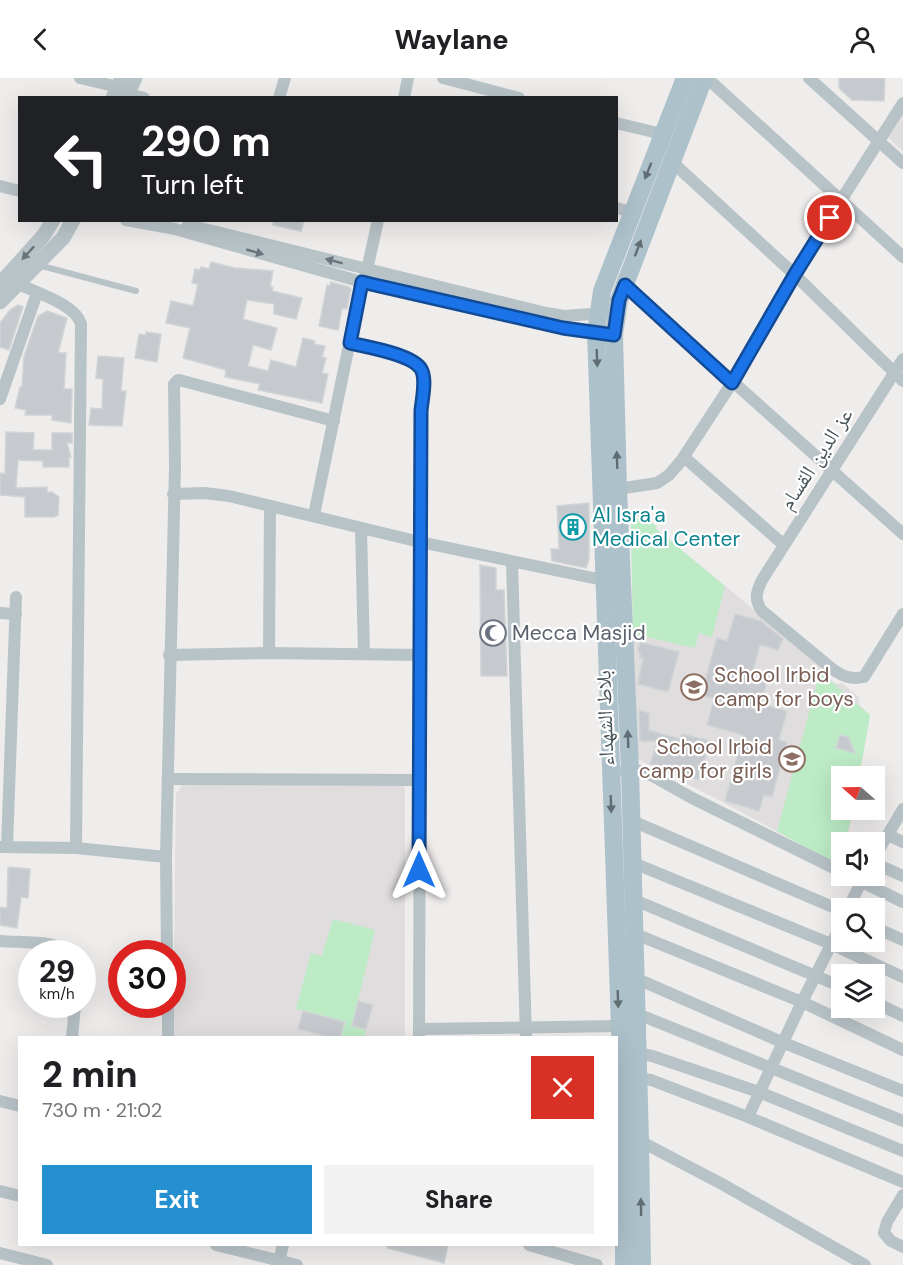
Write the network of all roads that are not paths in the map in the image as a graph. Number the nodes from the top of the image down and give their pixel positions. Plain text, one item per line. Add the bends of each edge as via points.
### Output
1 (80, 78) edge
2 (135, 78) edge
3 (285, 78) edge
4 (408, 78) edge
5 (443, 78) edge
6 (685, 78) edge
7 (705, 78) edge
8 (809, 78) edge
9 (122, 91) edge
10 (138, 96) edge
11 (280, 96) edge
12 (404, 96) edge
13 (511, 96) edge
14 (903, 103) edge
15 (618, 123) edge
16 (663, 134) junction
17 (879, 141) junction
18 (671, 161) junction
19 (903, 163) edge
20 (0, 186) edge
21 (18, 190) edge
22 (842, 199) junction
23 (624, 210) edge
24 (52, 222) edge
25 (72, 222) edge
26 (137, 222) edge
27 (175, 222) edge
28 (378, 222) edge
29 (903, 257) edge
30 (38, 265) junction
31 (367, 270) junction
32 (795, 274) junction
33 (362, 282) junction
34 (0, 284) edge
35 (19, 284) junction
36 (625, 285) junction
37 (136, 291) dead end
38 (37, 293) junction
39 (0, 302) edge
40 (597, 313) junction
41 (617, 314) junction
42 (605, 334) junction
43 (350, 343) junction
44 (903, 359) edge
45 (899, 377) edge
46 (732, 383) junction
47 (0, 399) edge
48 (334, 421) junction
49 (684, 457) junction
50 (832, 469) junction
51 (618, 489) junction
52 (173, 494) junction
53 (270, 506) junction
54 (314, 515) junction
55 (361, 528) junction
56 (903, 534) edge
57 (420, 542) junction
58 (784, 545) junction
59 (512, 562) junction
60 (603, 580) junction
61 (16, 597) dead end
62 (0, 613) edge
63 (16, 614) junction
64 (903, 614) edge
65 (269, 653) junction
66 (364, 654) junction
67 (170, 655) junction
68 (420, 655) junction
69 (630, 770) junction
70 (610, 772) junction
71 (168, 779) junction
72 (419, 780) junction
73 (4, 795) edge
74 (903, 810) edge
75 (630, 820) junction
76 (888, 835) junction
77 (885, 840) edge
78 (903, 842) edge
79 (4, 847) edge
80 (76, 848) junction
81 (166, 857) junction
82 (631, 862) junction
83 (885, 866) edge
84 (831, 867) edge
85 (903, 876) edge
86 (873, 886) edge
87 (632, 900) junction
88 (903, 902) edge
89 (831, 906) edge
90 (885, 932) edge
91 (633, 933) junction
92 (0, 940) edge
93 (167, 940) edge
94 (903, 940) edge
95 (18, 942) edge
96 (831, 944) joint
97 (848, 952) edge
98 (816, 975) junction
99 (903, 977) edge
100 (636, 978) junction
101 (831, 982) edge
102 (802, 1002) junction
103 (885, 1007) edge
104 (635, 1013) junction
105 (903, 1016) edge
106 (74, 1018) edge
107 (168, 1018) edge
108 (620, 1026) junction
109 (526, 1033) edge
110 (419, 1034) edge
111 (72, 1036) edge
112 (168, 1036) edge
113 (784, 1043) junction
114 (903, 1050) edge
115 (637, 1053) junction
116 (771, 1067) junction
117 (638, 1078) junction
118 (903, 1091) edge
119 (759, 1092) junction
120 (0, 1101) edge
121 (18, 1106) edge
122 (748, 1117) junction
123 (903, 1121) edge
124 (632, 1142) junction
125 (903, 1151) edge
126 (903, 1182) edge
127 (0, 1191) edge
128 (903, 1195) edge
129 (18, 1196) edge
130 (900, 1209) edge
131 (219, 1246) edge
132 (283, 1246) edge
133 (532, 1246) edge
134 (903, 1247) edge
135 (548, 1251) junction
136 (0, 1253) edge
137 (278, 1263) edge
138 (47, 1265) edge
139 (297, 1265) edge
140 (545, 1265) edge
141 (597, 1265) edge
142 (624, 1265) edge
143 (642, 1265) edge
144 (865, 1265) edge

1 - 9 street
2 - 9 street
3 - 11 street
4 - 12 street
5 - 13 street
6 - 16 main road
7 - 18 main road, بلاط الشهداء
7 - 22 street
8 - 17 street
9 - 10 street
14 - 17 street
15 - 16 street
16 -> 23 main road
17 - 19 street
17 - 22 street
18 - 32 street
36 -> 18 main road, بلاط الشهداء
20 - 21 street
22 - 29 street
22 - 32 street
23 - 40 main road
24 -> 34 street
25 - 30 street
26 -> 33 street via 175,229
31 -> 27 street
28 - 31 street
30 - 35 street
30 - 37 lane
31 - 33 street
31 - 40 street via 546,313
32 - 45 street
32 - 46 street
33 - 42 street
33 - 43 street
35 - 38 street
35 - 39 street
36 - 41 main road, بلاط الشهداء
36 - 46 street
38 - 47 street
38 - 80 street via 71,309 82,328
40 - 41 street
40 - 42 main road
41 - 42 main road, بلاط الشهداء
51 -> 42 main road, بلاط الشهداء
42 -> 60 main road
43 - 48 street
43 - 57 street via 403,357 421,369
44 - 45 street, عز الدين القسام
45 - 50 street, عز الدين القسام
46 - 49 street
46 - 50 street
48 - 52 street via 175,381
48 - 54 street
49 - 51 street via 657,483
49 - 58 street
50 - 56 street
50 - 58 street, عز الدين القسام
69 -> 51 main road, بلاط الشهداء
52 - 53 street via 229,496
52 - 67 street
53 - 54 street
53 - 65 street
54 - 55 street
55 - 57 street
55 - 66 street
57 - 59 street
57 - 68 street
58 - 64 street, عز الدين القسام via 762,580 756,602 842,676 864,677
59 - 60 street
59 - 109 street
60 - 70 main road
61 - 63 street
62 - 63 street
63 - 73 street via 13,724
65 - 66 street
65 - 67 street
66 - 68 street
67 - 71 street
68 - 72 street
69 - 70 street
69 - 75 main road, بلاط الشهداء
69 - 84 street via 651,775
70 -> 108 main road
71 - 72 street
71 - 81 street
72 - 110 street
73 - 79 street
74 - 76 street
75 - 82 main road, بلاط الشهداء
75 - 89 street
76 - 77 street
76 - 78 street
79 - 80 street
80 - 81 street
81 - 93 street
82 - 87 main road, بلاط الشهداء
82 - 96 street
83 - 85 street
86 - 88 street
87 - 91 main road, بلاط الشهداء
87 - 98 street
90 - 94 street
91 - 100 main road, بلاط الشهداء
91 - 102 street
92 - 95 street
96 - 98 street
97 - 99 street
98 - 101 street
98 - 102 street
100 - 104 main road, بلاط الشهداء
100 - 113 street
102 - 113 street
102 - 114 street
103 - 105 street
104 - 115 main road, بلاط الشهداء
104 - 116 street
106 - 111 street
107 - 112 street
108 - 109 street
108 - 124 main road
109 - 110 street
113 - 116 street
113 - 118 street
115 - 117 main road, بلاط الشهداء
115 - 119 street
116 - 119 street
116 - 123 street
117 - 122 street
117 - 124 main road, بلاط الشهداء
119 - 122 street
119 - 125 street
120 - 121 street
122 - 126 street
124 - 142 main road
143 -> 124 main road, بلاط الشهداء
124 - 144 street via 722,1184
127 - 129 street
128 - 130 street
130 - 134 street via 887,1222 884,1233
131 - 137 street
132 - 137 street
133 - 135 street
135 - 140 street
135 - 141 street
136 - 138 street
137 - 139 street

